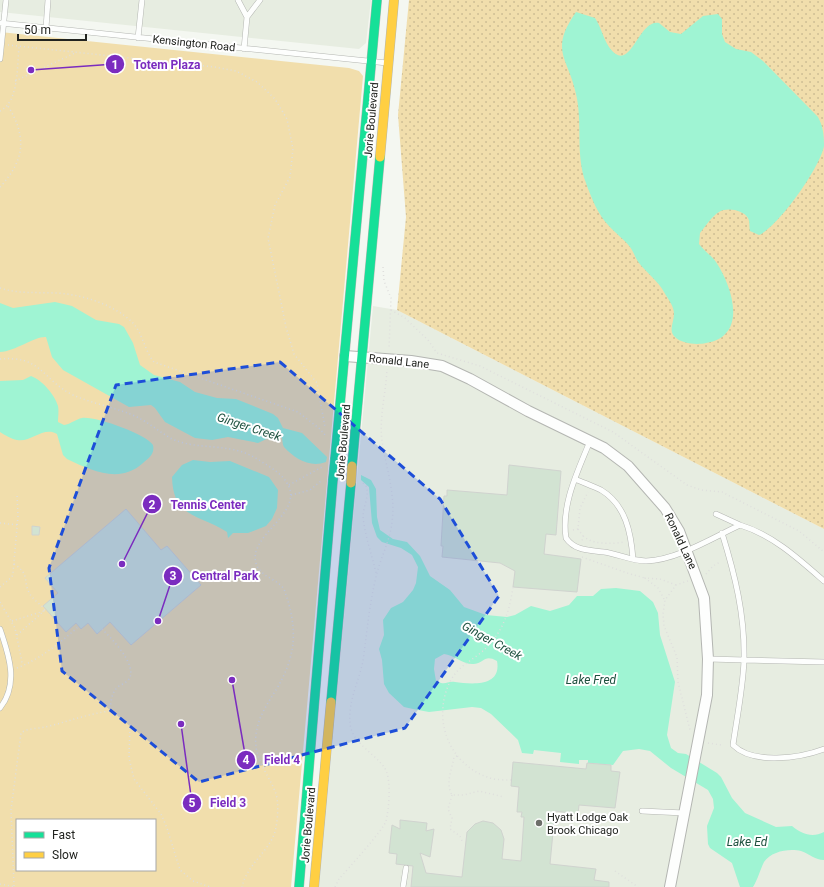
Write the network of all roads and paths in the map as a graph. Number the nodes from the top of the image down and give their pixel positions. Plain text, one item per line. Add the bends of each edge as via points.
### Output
1 (6, 0) edge
2 (48, 0) edge
3 (142, 0) edge
4 (238, 0) edge
5 (260, 0) edge
6 (377, 0) edge
7 (394, 0) edge
8 (247, 17) junction
9 (2, 24) edge
10 (46, 28) junction
11 (138, 38) junction
12 (2, 45) junction
13 (19, 46) junction
14 (244, 49) junction
15 (77, 52) junction
16 (0, 59) edge
17 (372, 62) junction
18 (388, 63) junction
19 (15, 81) junction
20 (8, 106) junction
21 (0, 111) edge
22 (0, 187) edge
23 (0, 288) edge
24 (345, 356) junction
25 (363, 357) junction
26 (0, 359) edge
27 (388, 359) junction
28 (590, 440) junction
29 (326, 464) dead end
30 (328, 479) junction
31 (575, 479) junction
32 (361, 482) dead end
33 (289, 485) junction
34 (590, 491) dead end
35 (17, 494) dead end
36 (291, 495) junction
37 (716, 514) dead end
38 (0, 523) edge
39 (18, 525) junction
40 (740, 525) junction
41 (578, 529) junction
42 (565, 530) junction
43 (722, 533) junction
44 (583, 536) junction
45 (629, 541) dead end
46 (581, 549) junction
47 (687, 550) junction
48 (824, 552) edge
49 (633, 559) junction
50 (720, 562) dead end
51 (14, 564) junction
52 (376, 575) junction
53 (702, 576) dead end
54 (645, 578) junction
55 (690, 580) dead end
56 (824, 581) edge
57 (676, 585) junction
58 (0, 587) edge
59 (513, 587) dead end
60 (665, 600) junction
61 (0, 602) edge
62 (46, 610) junction
63 (12, 620) junction
64 (78, 627) dead end
65 (102, 629) dead end
66 (0, 630) edge
67 (17, 635) junction
68 (708, 659) junction
69 (744, 661) junction
70 (824, 662) edge
71 (25, 665) junction
72 (11, 670) junction
73 (0, 708) edge
74 (110, 711) junction
75 (690, 732) dead end
76 (721, 745) dead end
77 (700, 746) junction
78 (824, 749) edge
79 (457, 755) junction
80 (512, 780) dead end
81 (452, 795) junction
82 (504, 797) dead end
83 (642, 812) dead end
84 (684, 813) junction
85 (462, 841) dead end
86 (406, 868) dead end
87 (316, 869) junction
88 (615, 872) dead end
89 (0, 884) edge
90 (14, 886) edge
91 (210, 887) edge
92 (242, 887) edge
93 (299, 887) edge
94 (314, 887) edge
95 (320, 887) edge
96 (335, 887) edge
97 (402, 887) edge
98 (638, 887) edge
99 (670, 887) edge

1 - 9 lane
2 - 10 lane
3 - 11 lane
4 - 8 lane
5 - 8 lane
6 - 17 main road, Jorie Boulevard
7 - 18 main road, Jorie Boulevard
8 - 14 lane
9 - 10 lane, Kensington Road
9 - 12 lane
10 - 11 lane, Kensington Road
11 - 14 lane, Kensington Road
12 - 13 path
12 - 16 lane
13 - 15 path
13 - 19 path
14 - 17 lane, Kensington Road
15 - 19 path
15 - 23 path via 236,71 257,82 275,99 287,119 293,149 290,177 275,205 268,238 286,327 294,354 317,383 327,438 320,429 298,412 154,362 133,323 110,307 72,294 21,292
17 - 18 lane, Kensington Road
17 - 24 main road, Jorie Boulevard
18 - 25 main road, Jorie Boulevard
19 - 20 path
20 - 21 path
20 - 22 path via 17,121 21,139 20,157 12,174
24 - 25 street, Ronald Lane
24 - 30 main road, Jorie Boulevard, bridge via 335,460
25 - 27 street, Ronald Lane
25 - 87 main road, Jorie Boulevard, bridge
26 - 33 path via 21,359 32,363 67,391 140,418 181,442 245,453 273,469
27 - 28 street, Ronald Lane via 442,366
27 - 48 path via 391,310 428,340 437,353 480,366 606,429 687,485 701,490 722,492 799,531
27 - 52 path via 382,441 394,509
28 - 31 lane
28 - 47 street, Ronald Lane via 628,466 649,488 665,508
29 - 33 path
30 - 36 path via 310,490
30 - 93 main road, Jorie Boulevard
31 - 42 lane via 568,501
31 - 49 lane via 602,490 616,503 626,521
32 - 52 path via 367,488 363,519
33 - 36 path
34 - 41 path via 580,508
35 - 39 path
36 - 92 path via 281,517 259,543 255,552 256,564 260,570 284,589 293,632 293,646 286,672 263,712 256,736 258,759 277,800 276,827 273,836 247,871
37 - 40 lane
38 - 39 path
39 - 51 path
40 - 43 lane
40 - 56 lane via 781,545
41 - 42 path
41 - 44 path
42 - 46 lane via 566,538 571,545
43 - 47 lane
43 - 69 lane via 736,579 742,618
44 - 45 path via 603,543
44 - 46 path
46 - 49 lane via 614,553
46 - 54 path via 583,558
47 - 49 lane via 646,561
47 - 68 street, Ronald Lane via 704,598
50 - 53 path
51 - 58 path via 12,577
51 - 62 path via 24,572 30,596
52 - 96 path via 350,722 355,735 369,754 385,768 390,782 386,821
54 - 57 path via 660,579
54 - 60 path via 658,588
55 - 57 path
57 - 60 path
59 - 79 path via 508,614 496,638 464,664 450,681 442,714 447,739
60 - 75 path via 664,626 677,657 678,682
61 - 63 path
62 - 63 path
62 - 67 path
63 - 67 path
64 - 71 path
65 - 74 path via 121,650 128,662 131,675 115,689
66 - 72 lane
67 - 71 path via 22,662
68 - 69 lane
68 - 77 street, Ronald Lane via 707,695
69 - 70 lane
69 - 78 lane via 733,745 758,756 782,759
71 - 72 path
72 - 73 lane via 10,688
74 - 90 path via 25,730 21,734 11,810
74 - 91 path via 130,723 129,758 134,779 160,814 180,870 193,881
76 - 77 path
77 - 84 street, Ronald Lane via 688,787
79 - 80 path via 472,769 488,778
79 - 81 path via 454,757 448,784
81 - 82 path via 479,791
81 - 85 path via 448,809 452,818 450,829 460,836
83 - 84 lane
84 - 99 street, Ronald Lane
86 - 97 lane
87 - 94 main road, Jorie Boulevard
87 - 95 main road
88 - 98 path
89 - 90 path

